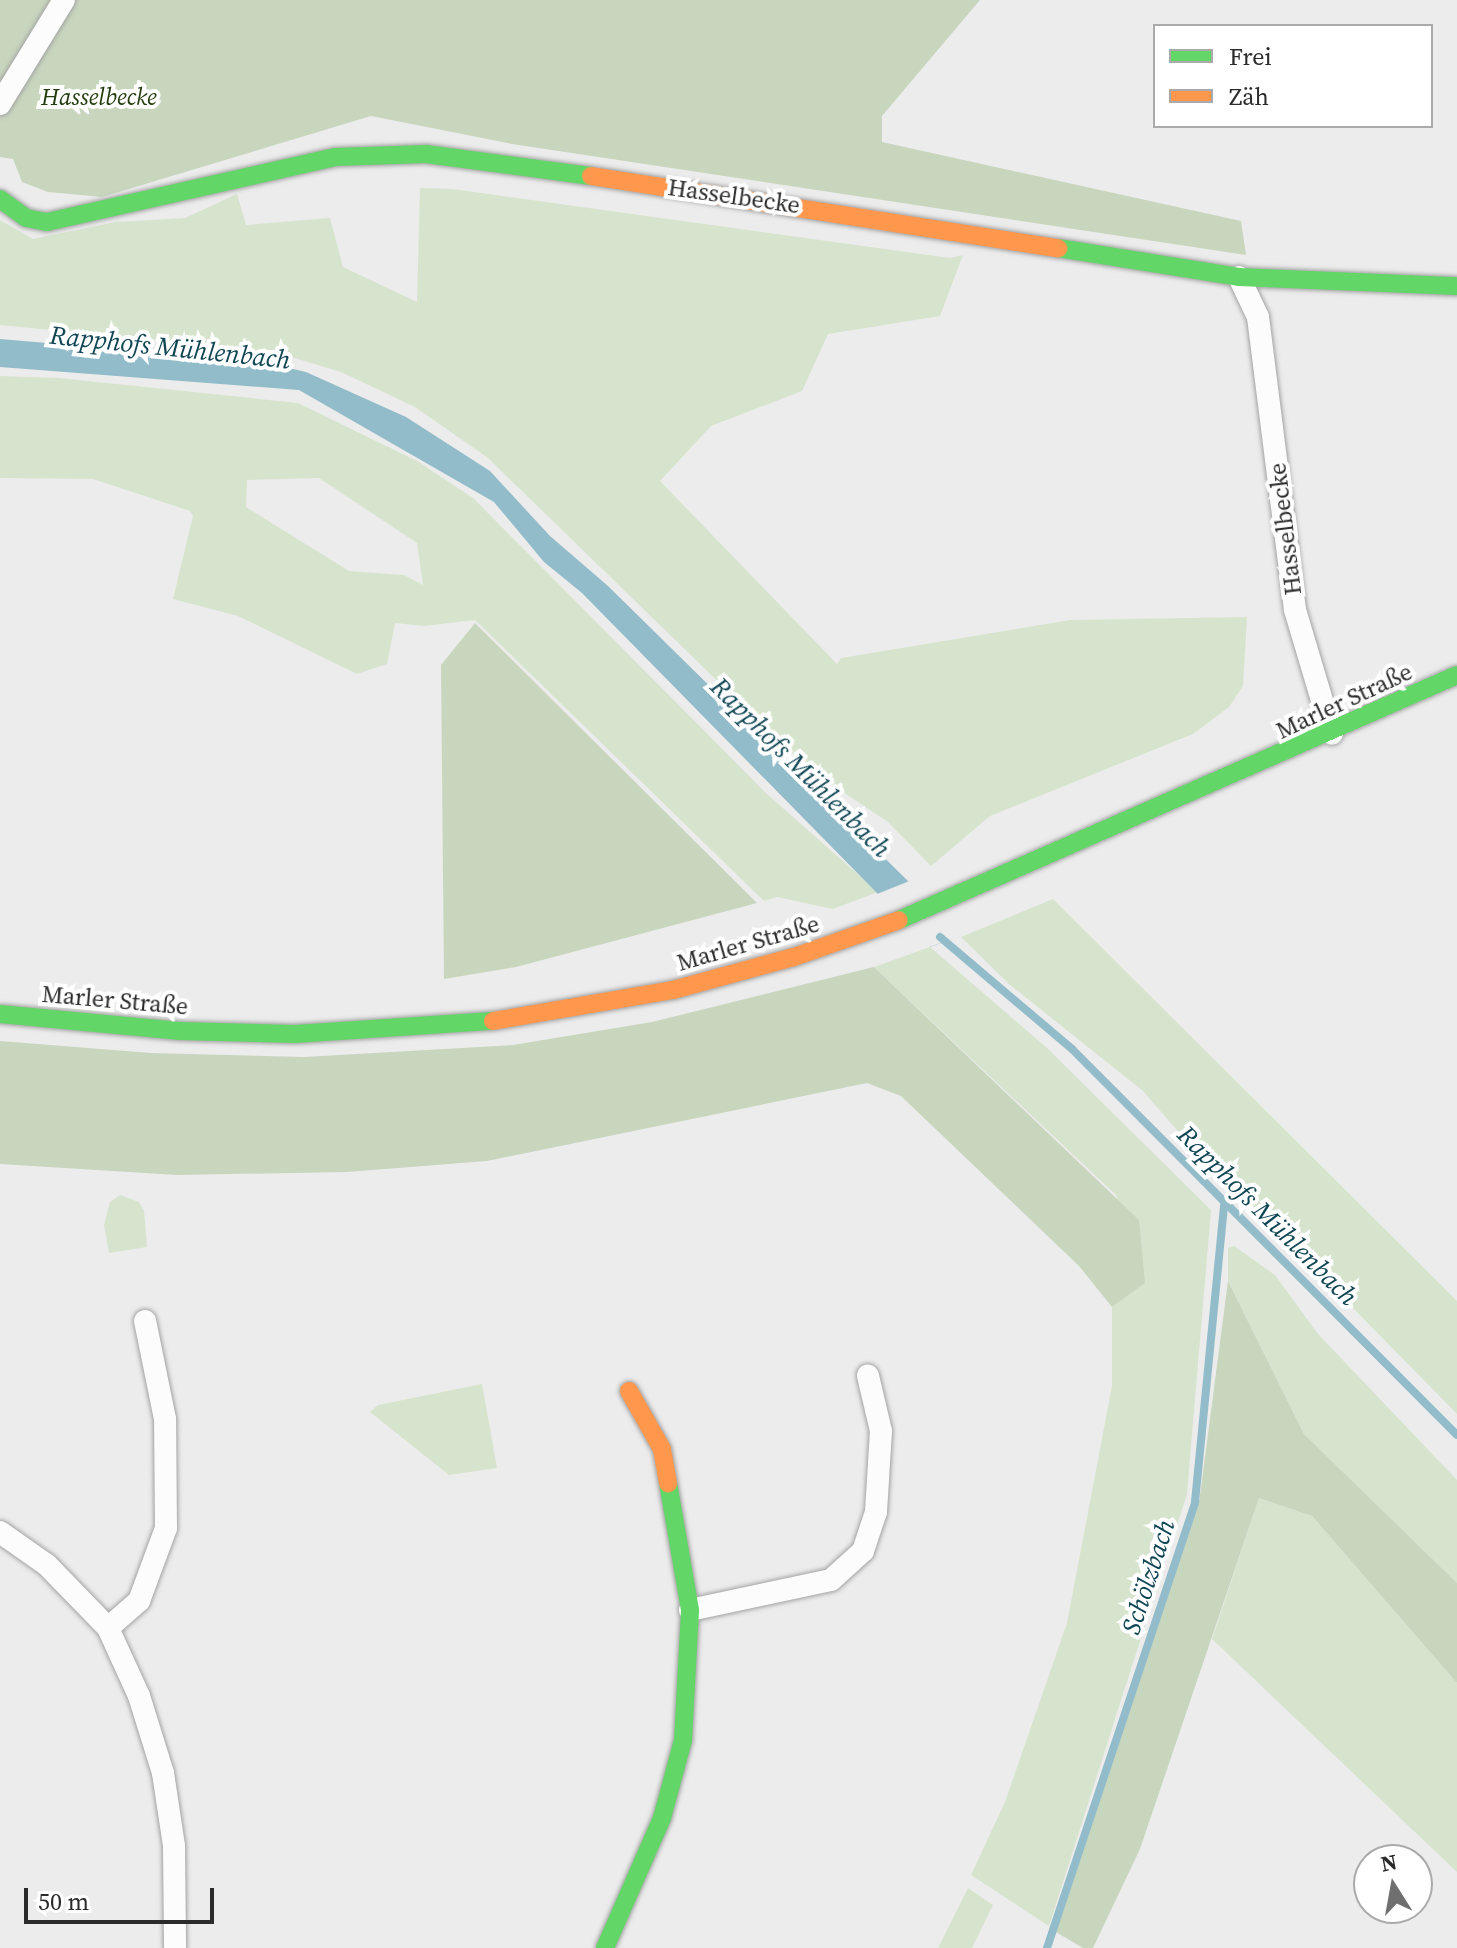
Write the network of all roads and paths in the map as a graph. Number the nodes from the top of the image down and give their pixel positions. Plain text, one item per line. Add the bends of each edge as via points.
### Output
1 (64, 0) edge
2 (47, 10) edge
3 (0, 104) edge
4 (0, 199) edge
5 (1239, 277) junction
6 (1457, 286) edge
7 (1457, 675) edge
8 (1332, 734) junction
9 (0, 1014) edge
10 (145, 1321) dead end
11 (868, 1376) dead end
12 (629, 1391) dead end
13 (0, 1532) edge
14 (690, 1610) junction
15 (108, 1628) junction
16 (175, 1948) edge
17 (605, 1948) edge

1 - 2 street
2 - 3 street
4 - 5 street, Hasselbecke via 26,218 47,222 335,157 426,154 746,197
5 - 6 street, Hasselbecke
5 - 8 street, Hasselbecke via 1258,317 1295,610
7 - 8 street, Marler Straße
8 - 9 street, Marler Straße via 1044,860 832,945 673,990 558,1013 445,1027 295,1034 180,1031
10 - 15 street via 165,1419 166,1528 139,1601
11 - 14 street via 881,1431 876,1512 863,1551 831,1580
12 - 14 street via 662,1449
13 - 15 street via 47,1565
14 - 17 street via 683,1740 673,1781 648,1861
15 - 16 street via 139,1696 163,1773 174,1846

